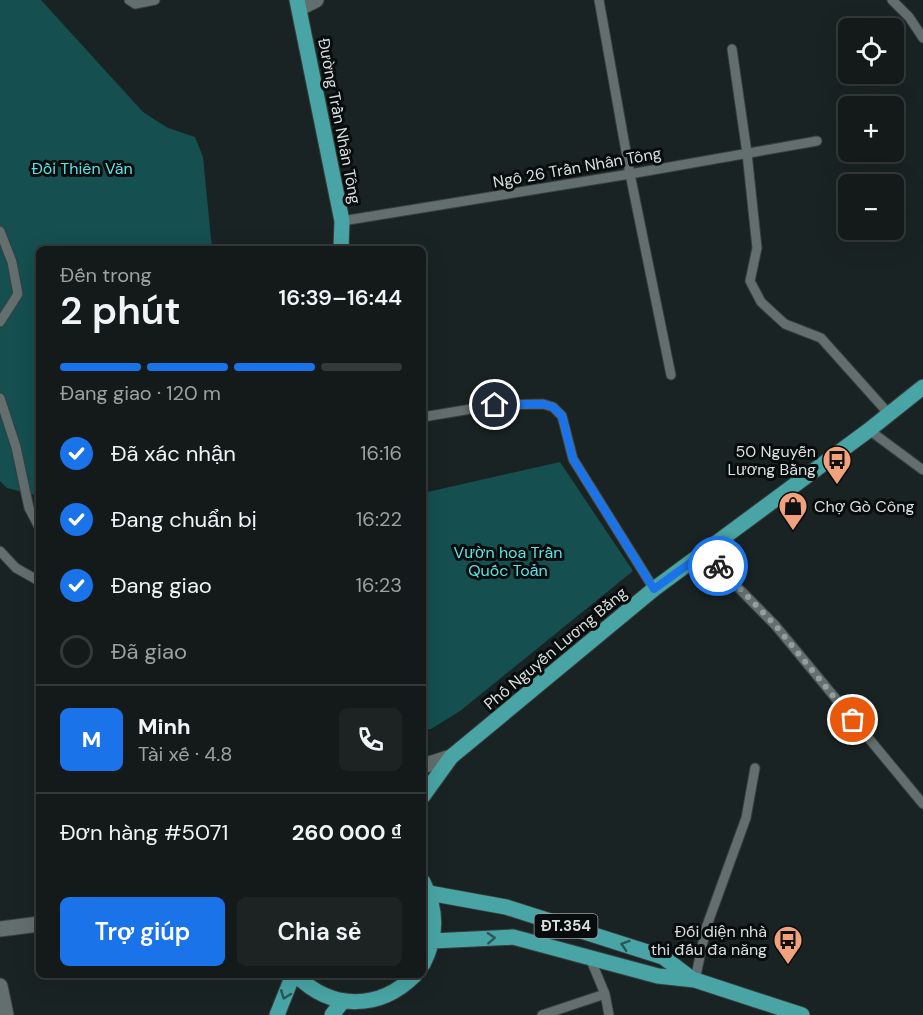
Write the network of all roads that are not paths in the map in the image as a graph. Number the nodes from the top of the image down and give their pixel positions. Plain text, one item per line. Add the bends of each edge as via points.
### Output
1 (129, 0) edge
2 (155, 0) edge
3 (316, 0) edge
4 (599, 0) edge
5 (892, 0) edge
6 (299, 4) edge
7 (923, 38) edge
8 (732, 49) dead end
9 (817, 141) dead end
10 (747, 153) junction
11 (630, 174) junction
12 (342, 221) junction
13 (0, 231) edge
14 (341, 246) edge
15 (0, 322) edge
16 (671, 375) dead end
17 (923, 387) edge
18 (0, 398) edge
19 (889, 414) junction
20 (426, 416) edge
21 (869, 430) junction
22 (923, 470) edge
23 (36, 522) edge
24 (0, 551) edge
25 (704, 553) junction
26 (36, 579) edge
27 (654, 589) junction
28 (452, 758) junction
29 (426, 765) edge
30 (755, 768) dead end
31 (426, 792) edge
32 (923, 804) edge
33 (426, 888) edge
34 (36, 924) edge
35 (0, 929) edge
36 (432, 941) junction
37 (426, 956) edge
38 (590, 958) junction
39 (294, 978) edge
40 (299, 978) edge
41 (411, 978) edge
42 (695, 980) junction
43 (0, 986) edge
44 (605, 994) junction
45 (343, 1001) junction
46 (6, 1015) edge
47 (277, 1015) edge
48 (332, 1015) edge
49 (542, 1015) edge
50 (609, 1015) edge
51 (802, 1015) edge

1 - 2 lane via 135,4
3 - 6 main road
4 - 11 lane
5 - 7 lane
6 - 12 main road, Đường Trần Nhân Tông
8 - 10 lane
9 - 10 lane, Ngô 26 Trần Nhân Tông
10 - 11 lane, Ngô 26 Trần Nhân Tông
10 - 19 lane via 757,248 750,281 761,302 785,324 821,338
11 - 12 lane, Ngô 26 Trần Nhân Tông
11 - 16 lane
12 - 14 main road, Đường Trần Nhân Tông
13 - 15 lane via 12,262 18,294
17 - 19 main road, Phố Nguyễn Lương Bằng
18 - 23 lane via 16,447 28,508
19 - 21 main road, Phố Nguyễn Lương Bằng
20 - 27 lane via 495,405 553,407 562,416 573,459
21 - 22 lane
21 - 25 main road, Phố Nguyễn Lương Bằng
24 - 26 lane via 16,568
25 - 27 main road, Phố Nguyễn Lương Bằng
25 - 32 lane via 775,625
27 - 28 main road, Phố Nguyễn Lương Bằng
28 - 29 main road
28 - 31 main road, Phố Nguyễn Lương Bằng
30 - 42 lane via 746,818 706,928
33 - 36 main road via 434,925
42 -> 33 main road, ĐT.354 via 663,957 506,907
34 - 35 main road
36 - 37 main road
36 -> 38 main road, ĐT.354 via 513,937
38 - 42 main road, ĐT.354 via 658,976
38 - 44 lane
39 -> 47 main road
40 - 45 main road via 318,993
41 - 45 main road via 382,998
42 - 51 main road, ĐT.354
43 - 46 main road
44 - 49 lane
44 - 50 lane
45 - 48 main road

